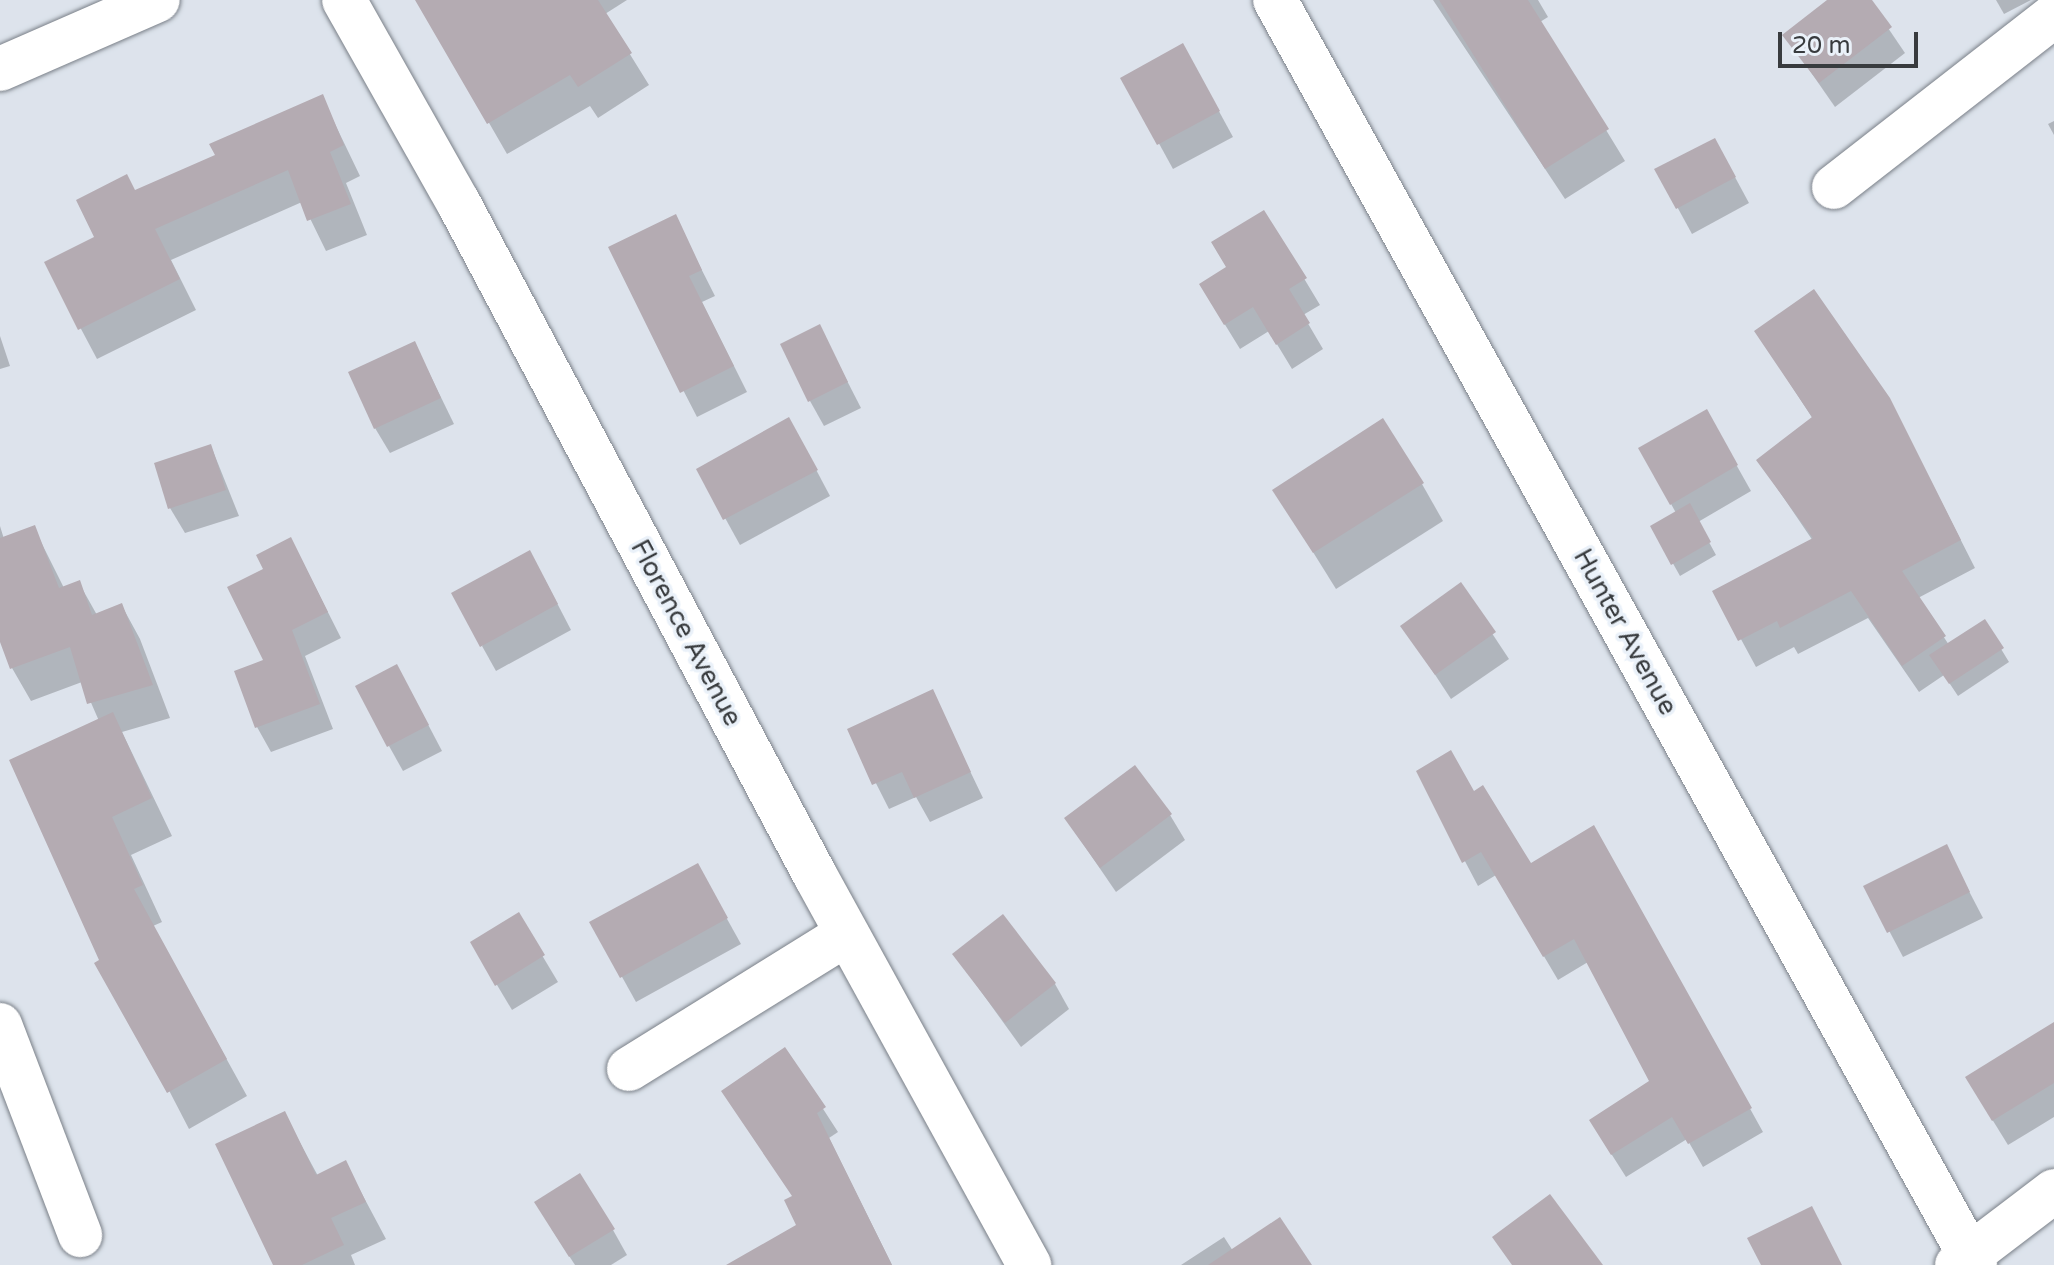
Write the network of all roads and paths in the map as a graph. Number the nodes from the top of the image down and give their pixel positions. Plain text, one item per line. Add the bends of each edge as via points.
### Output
1 (158, 0) edge
2 (344, 0) edge
3 (1275, 0) edge
4 (2054, 16) edge
5 (0, 69) edge
6 (1834, 187) dead end
7 (847, 934) junction
8 (0, 1025) edge
9 (629, 1069) dead end
10 (2054, 1191) edge
11 (80, 1235) dead end
12 (1967, 1262) edge
13 (1029, 1265) edge

1 - 5 street
2 - 7 street, Florence Avenue via 458,202
3 - 12 street, Hunter Avenue
4 - 6 street
7 - 9 street
7 - 13 street, Florence Avenue
8 - 11 street
10 - 12 street

